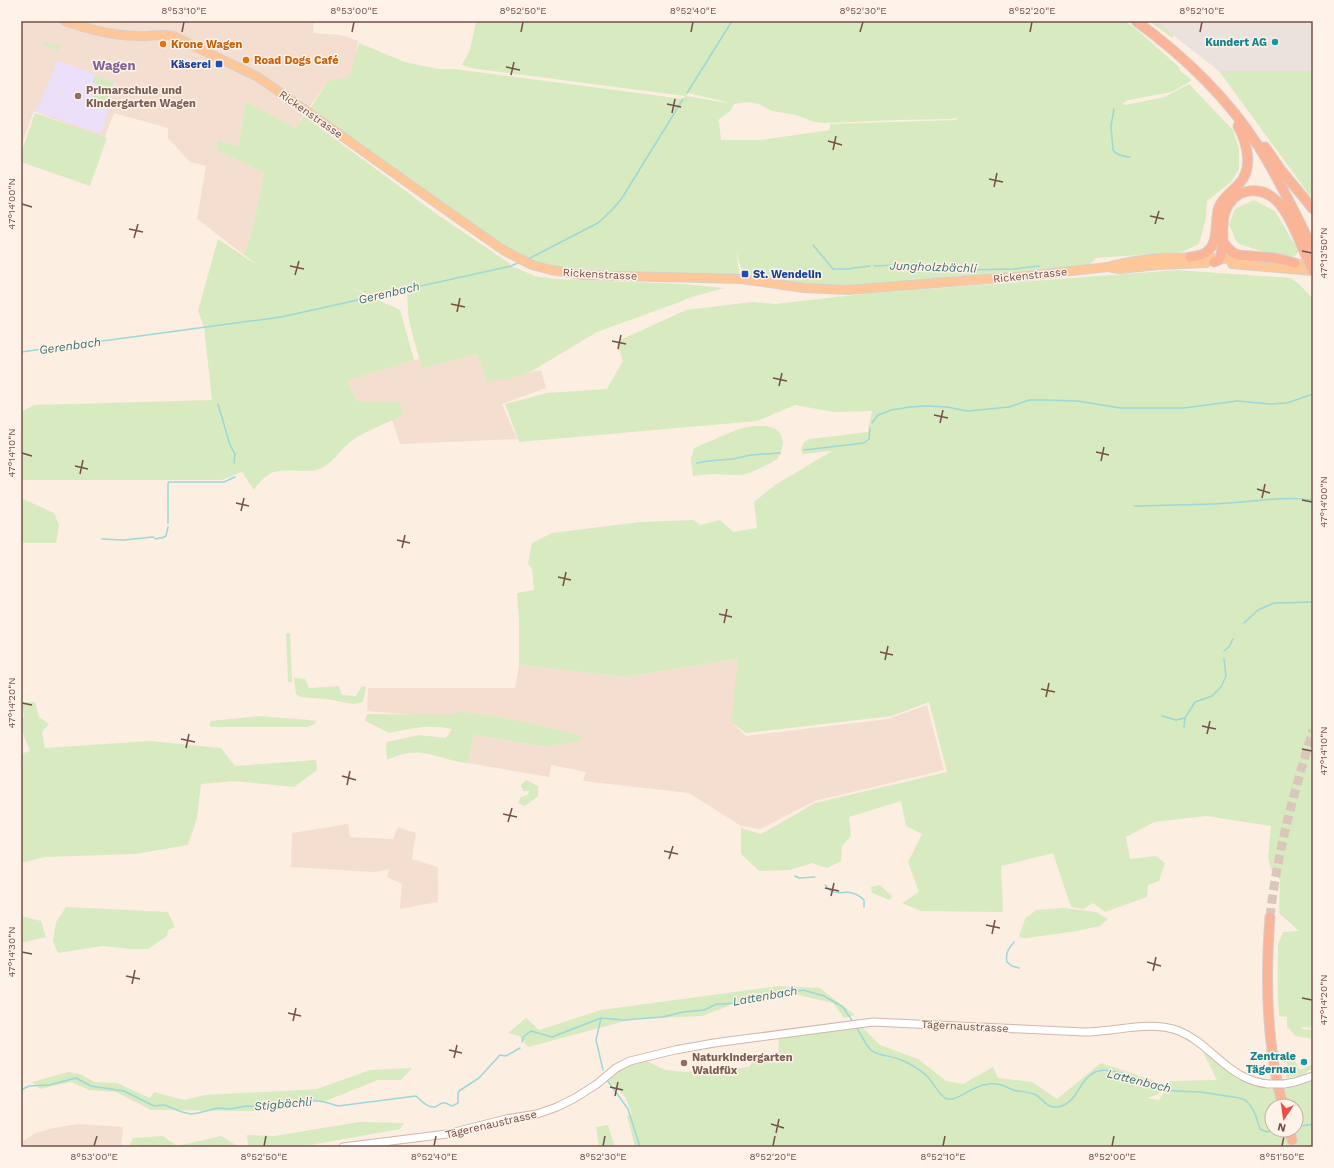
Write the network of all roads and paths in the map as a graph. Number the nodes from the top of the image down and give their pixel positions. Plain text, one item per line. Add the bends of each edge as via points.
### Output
1 (65, 21) edge
2 (1136, 21) edge
3 (1227, 105) junction
4 (1239, 120) junction
5 (1313, 209) edge
6 (1215, 233) junction
7 (1222, 240) junction
8 (1308, 250) edge
9 (1190, 257) junction
10 (1218, 261) junction
11 (1295, 263) junction
12 (1313, 265) edge
13 (1108, 267) junction
14 (1313, 271) edge
15 (1270, 917) tunnel mouth
16 (606, 1076) joint
17 (1313, 1076) edge
18 (1281, 1098) edge
19 (343, 1147) edge

1 - 13 main road, Rickenstrasse via 110,34 142,37 166,34 244,70 265,82 477,232 518,258 558,272 742,279 804,288 848,290 1018,277
2 - 3 highway via 1187,63
3 - 4 highway
3 - 6 highway via 1244,138 1247,165 1242,181 1228,194 1219,208
4 - 5 highway via 1250,128
4 - 8 highway via 1259,147 1278,180
6 - 9 highway via 1209,251
6 - 10 highway
7 - 8 highway via 1224,214 1231,201 1244,192 1253,190 1275,198
7 - 10 highway
7 - 11 highway via 1233,253 1239,255 1275,258
8 - 14 highway, bridge
9 - 10 main road, Rickenstrasse
9 - 13 main road, Rickenstrasse via 1120,263
10 - 11 main road, Rickenstrasse
10 - 13 main road, Rickenstrasse via 1120,269
10 - 14 main road, Rickenstrasse
11 - 12 main road, Rickenstrasse
15 - 18 highway via 1266,970 1267,1004 1272,1052
16 - 17 street, Tägernaustrasse, bridge via 630,1061 675,1050 873,1022 1084,1032 1142,1026 1160,1027 1188,1035 1230,1069 1252,1081 1284,1084
16 - 19 street, Tägerenaustrasse via 575,1098 537,1114 447,1134

